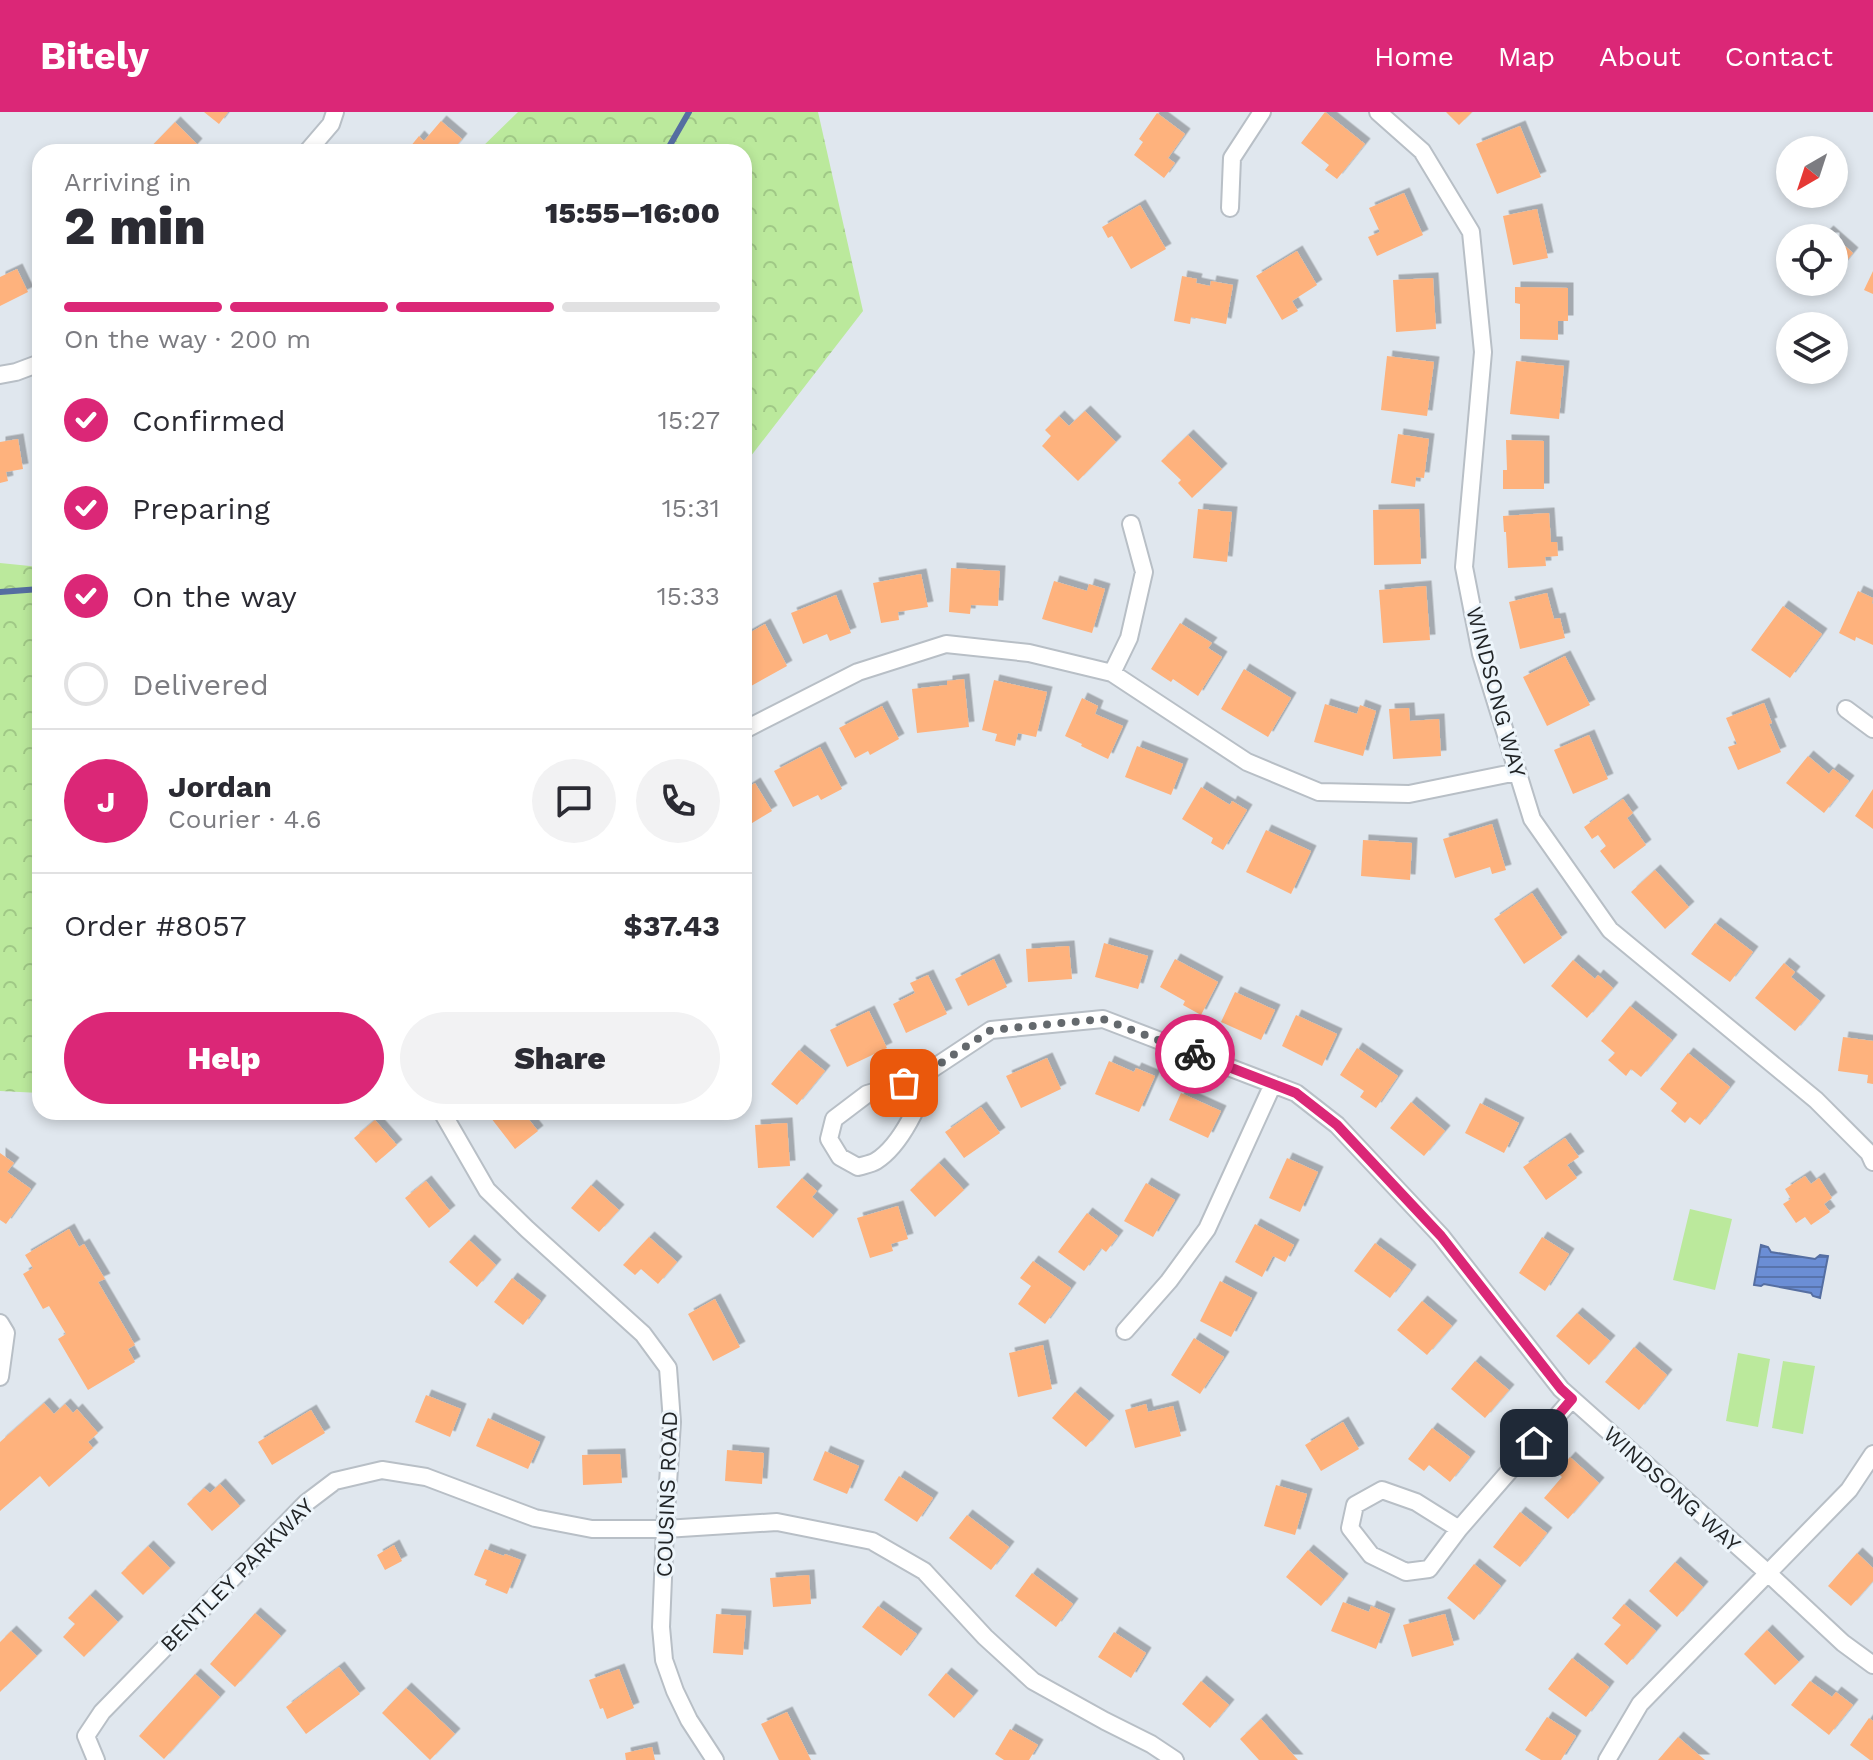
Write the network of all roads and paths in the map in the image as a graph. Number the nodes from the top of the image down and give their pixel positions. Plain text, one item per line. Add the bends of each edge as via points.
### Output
1 (335, 112) edge
2 (1262, 112) edge
3 (1378, 112) edge
4 (314, 144) edge
5 (1230, 208) dead end
6 (32, 366) edge
7 (0, 375) edge
8 (1131, 524) dead end
9 (1112, 673) junction
10 (1846, 709) dead end
11 (752, 726) edge
12 (1873, 729) edge
13 (1517, 772) junction
14 (926, 1073) junction
15 (1273, 1084) junction
16 (447, 1120) edge
17 (1872, 1155) edge
18 (0, 1323) edge
19 (1125, 1331) dead end
20 (0, 1377) edge
21 (1572, 1399) junction
22 (1873, 1454) edge
23 (665, 1529) junction
24 (1459, 1529) junction
25 (1769, 1574) junction
26 (1873, 1665) edge
27 (96, 1760) edge
28 (715, 1760) edge
29 (1175, 1760) edge
30 (1607, 1760) edge

1 - 4 street
2 - 5 street via 1232,158
3 - 13 street, WINDSONG WAY via 1422,151 1471,232 1483,352 1464,567 1481,654
6 - 7 street
8 - 9 street via 1144,572 1129,638
9 - 11 street via 1029,653 946,644 858,672
9 - 13 street via 1247,762 1319,792 1409,794
10 - 12 street
13 - 17 street, WINDSONG WAY via 1532,819 1610,930 1816,1100
14 - 14 street, WINDSONG WAY via 867,1094 834,1119 829,1139 840,1157 858,1167 884,1155 917,1107
14 - 15 street, WINDSONG WAY via 991,1030 1103,1019
15 - 19 street via 1207,1229
15 - 21 street, WINDSONG WAY via 1296,1093 1337,1125 1441,1236
16 - 23 street, COUSINS ROAD via 487,1190 643,1334 668,1368 672,1422
18 - 20 street via 6,1333
21 - 24 street
21 - 25 street, WINDSONG WAY
22 - 25 street via 1849,1490
23 - 27 street, BENTLEY PARKWAY via 592,1529 535,1518 426,1477 382,1470 335,1481 306,1503 102,1712 86,1736
23 - 28 street, COUSINS ROAD via 664,1660 679,1701
23 - 29 street, BENTLEY PARKWAY via 777,1522 872,1541 924,1571 1033,1681
24 - 24 street via 1416,1502 1382,1490 1355,1505 1350,1528 1371,1555 1406,1572 1429,1569
25 - 26 street, WINDSONG WAY
25 - 30 street via 1640,1704

